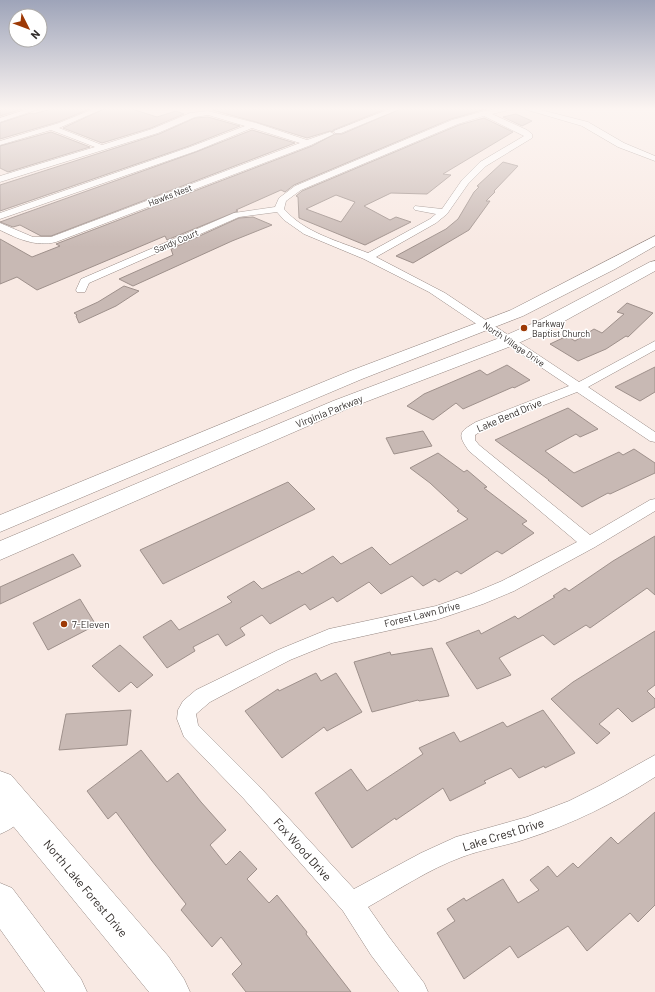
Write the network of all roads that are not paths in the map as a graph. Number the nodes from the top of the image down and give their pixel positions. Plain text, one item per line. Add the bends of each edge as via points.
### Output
1 (80, 154) edge
2 (178, 154) edge
3 (279, 154) edge
4 (378, 154) edge
5 (499, 154) edge
6 (644, 154) edge
7 (655, 159) edge
8 (0, 179) edge
9 (418, 208) dead end
10 (279, 209) junction
11 (444, 212) junction
12 (0, 216) edge
13 (0, 226) edge
14 (655, 240) edge
15 (368, 257) junction
16 (655, 265) edge
17 (81, 290) dead end
18 (486, 326) junction
19 (508, 341) junction
20 (655, 345) edge
21 (579, 387) junction
22 (242, 421) junction
23 (655, 438) edge
24 (260, 440) junction
25 (655, 504) edge
26 (0, 524) edge
27 (589, 543) junction
28 (0, 551) edge
29 (186, 713) joint
30 (655, 765) edge
31 (6, 806) edge
32 (0, 900) edge
33 (351, 903) junction
34 (68, 992) edge
35 (171, 992) edge
36 (415, 992) edge

1 - 8 street
2 - 12 street
3 - 13 street, Hawks Nest via 47,242 32,241
4 - 10 street via 298,188 282,200
5 - 11 street via 483,164 465,182
6 - 7 street
9 - 11 street
10 - 15 street, North Village Drive via 290,222
10 - 17 street, Sandy Court via 238,215 85,281
11 - 15 street via 416,232
14 - 18 main road via 547,299
15 - 18 street, North Village Drive via 422,283
16 - 19 main road, Virginia Parkway via 544,326
18 - 19 street, North Village Drive
18 - 22 main road
19 - 21 street, North Village Drive
19 - 24 main road, Virginia Parkway via 340,405
20 - 21 street, Lake Bend Drive
21 - 23 street, North Village Drive
21 - 27 street, Lake Bend Drive via 481,425 468,433 468,440 474,448
22 - 24 main road
22 - 26 main road
24 - 28 main road, Virginia Parkway
25 - 27 street, Forest Lawn Drive
27 - 29 street, Forest Lawn Drive via 508,586 477,599 436,613 329,636 284,655 203,696 193,703
29 - 33 street, Fox Wood Drive via 186,721 191,731 251,792
30 - 33 street, Lake Crest Drive via 556,818 458,848 421,864
31 - 35 main road, North Lake Forest Drive via 154,969
32 - 34 main road
33 - 36 street, Fox Wood Drive

